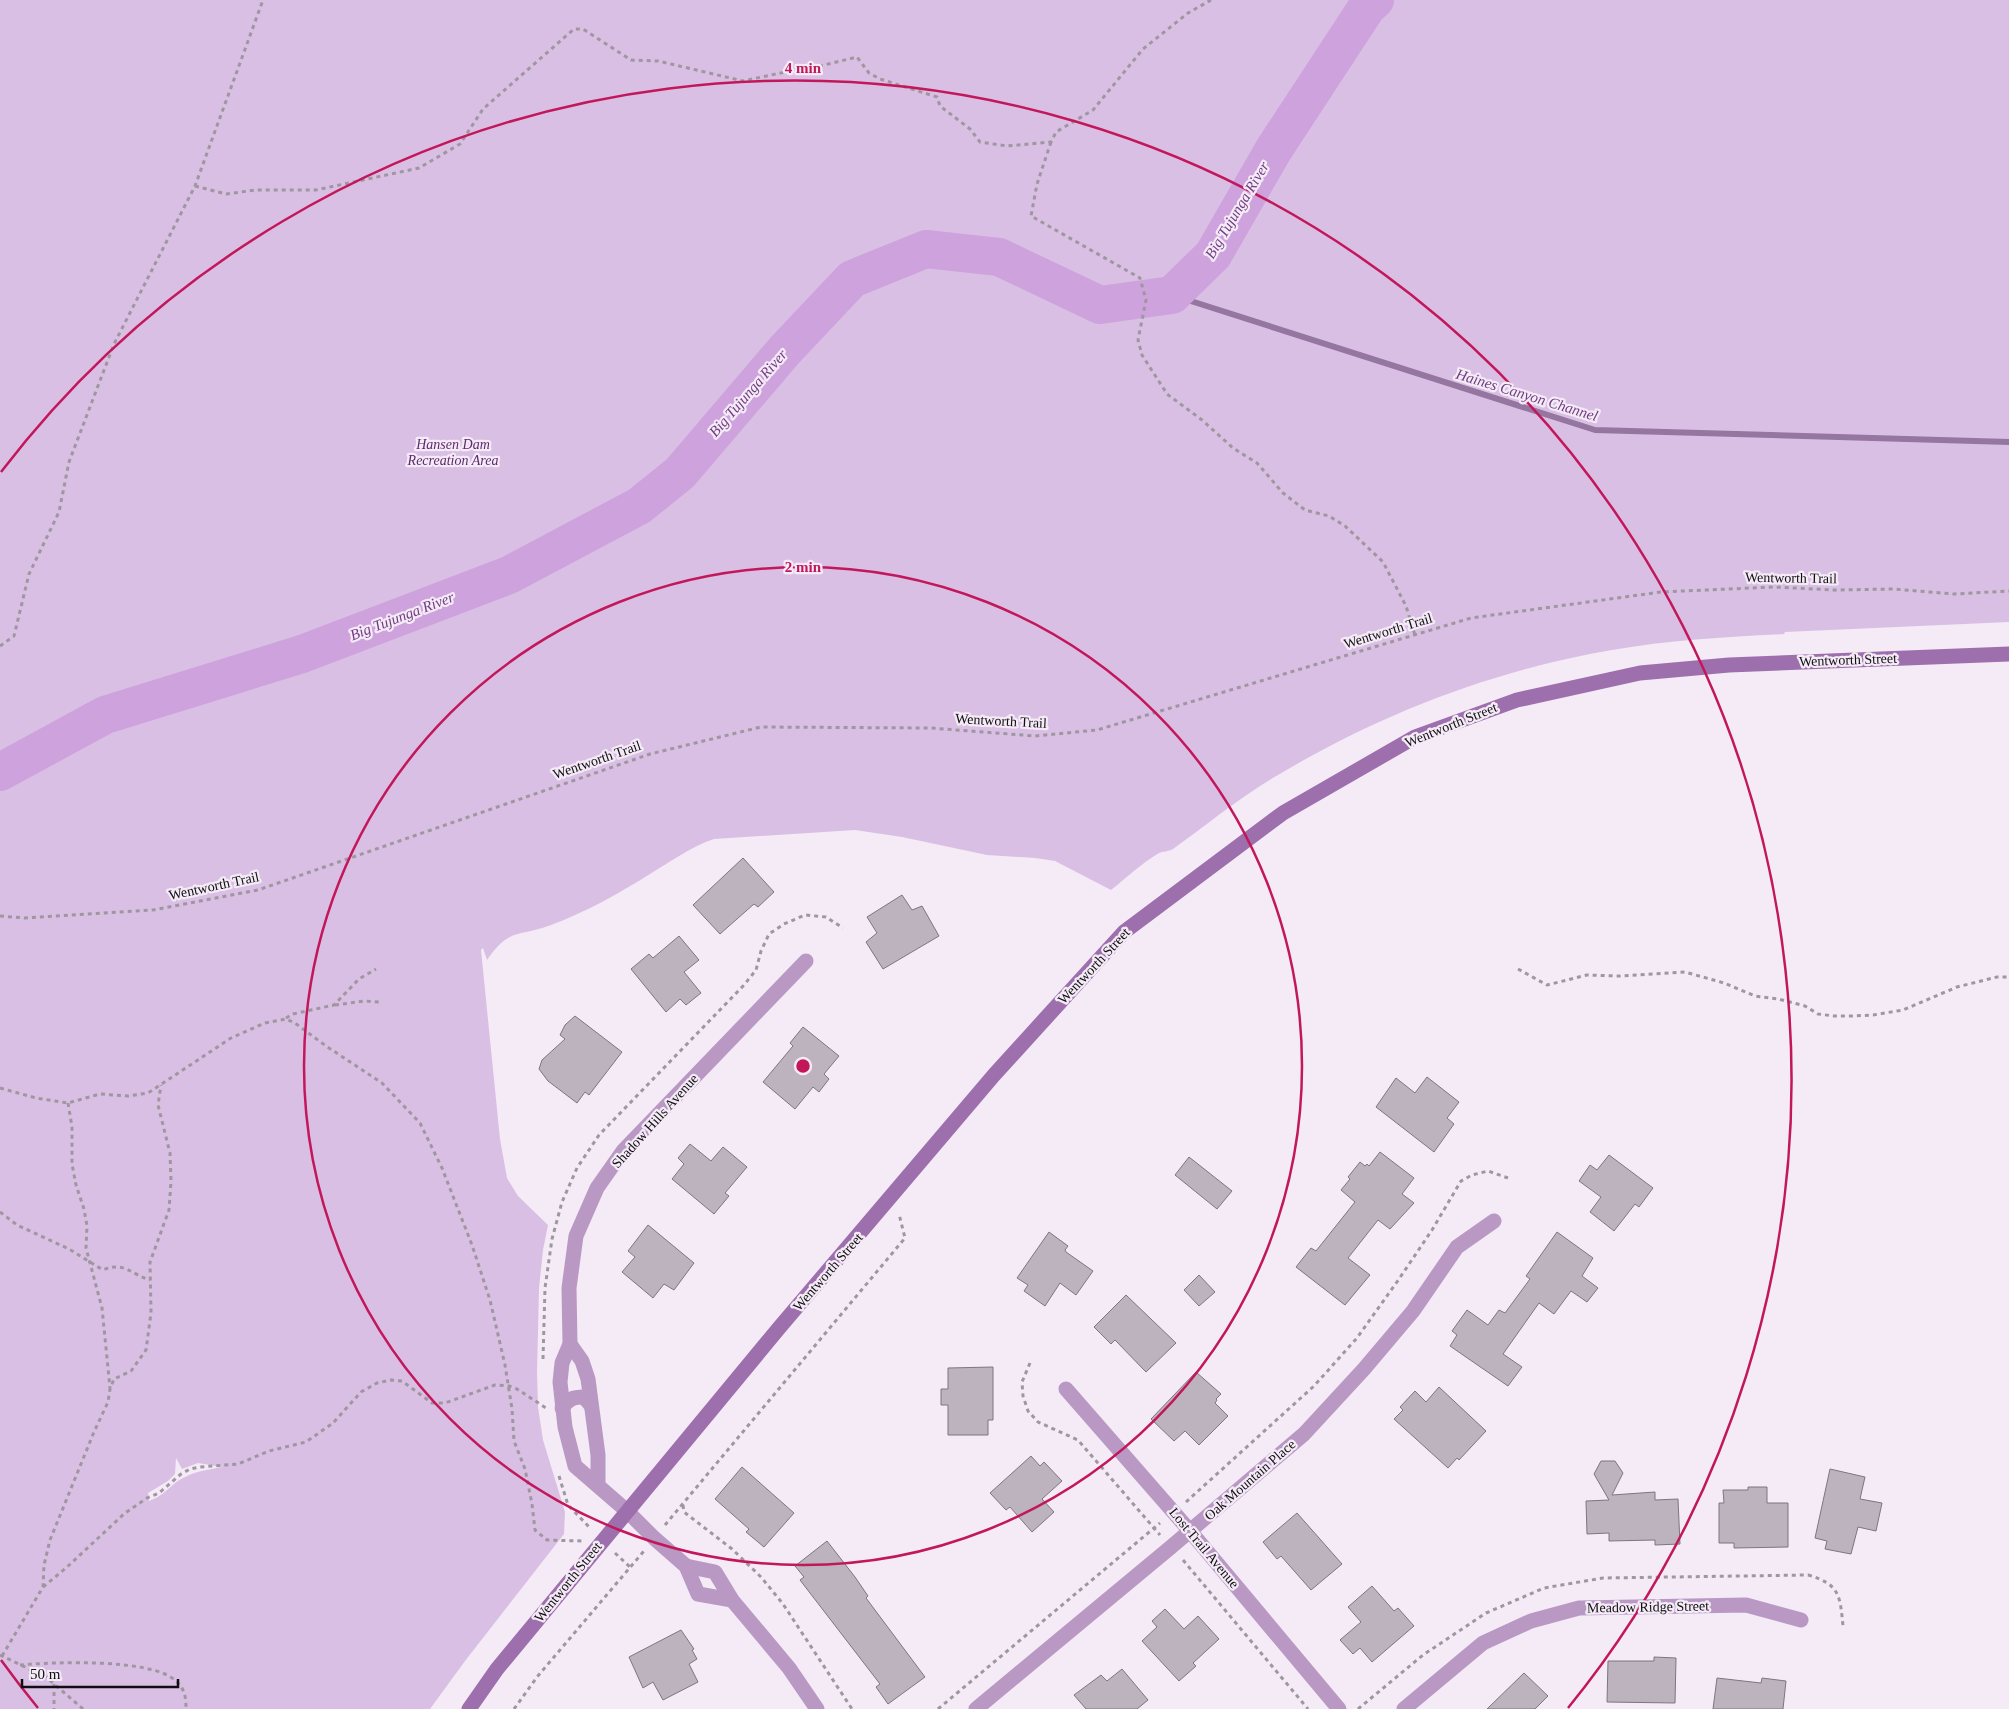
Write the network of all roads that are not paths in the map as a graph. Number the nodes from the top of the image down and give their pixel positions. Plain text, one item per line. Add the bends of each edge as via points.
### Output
1 (2009, 654) edge
2 (806, 961) dead end
3 (1494, 1221) dead end
4 (570, 1344) junction
5 (1066, 1389) dead end
6 (590, 1404) junction
7 (562, 1408) junction
8 (598, 1485) junction
9 (627, 1511) junction
10 (1190, 1531) junction
11 (686, 1566) junction
12 (732, 1600) junction
13 (1801, 1620) dead end
14 (469, 1709) edge
15 (817, 1709) edge
16 (976, 1709) edge
17 (1339, 1709) edge
18 (1404, 1709) edge

1 - 9 main road, Wentworth Street via 1729,665 1640,673 1518,700 1415,737 1283,813 1124,932 994,1075
2 - 4 street, Shadow Hills Avenue via 623,1152 597,1188 576,1236 569,1288
3 - 10 street, Oak Mountain Place via 1457,1247 1413,1311 1304,1434
4 - 6 street via 582,1361 588,1379
4 - 7 street, Shadow Hills Avenue via 562,1363
5 - 10 street, Lost Trail Avenue
6 - 7 street via 584,1398 575,1397
6 - 8 street via 598,1455
7 - 8 street, Shadow Hills Avenue via 575,1466
8 - 9 street, Shadow Hills Avenue
9 - 11 street, Shadow Hills Avenue
9 - 14 main road, Wentworth Street via 497,1669
10 - 16 street, Oak Mountain Place
10 - 17 street, Lost Trail Avenue
11 - 12 street via 715,1572
11 - 12 street via 698,1594
12 - 15 street via 789,1668
13 - 18 street, Meadow Ridge Street via 1746,1606 1579,1608 1531,1621 1483,1643

